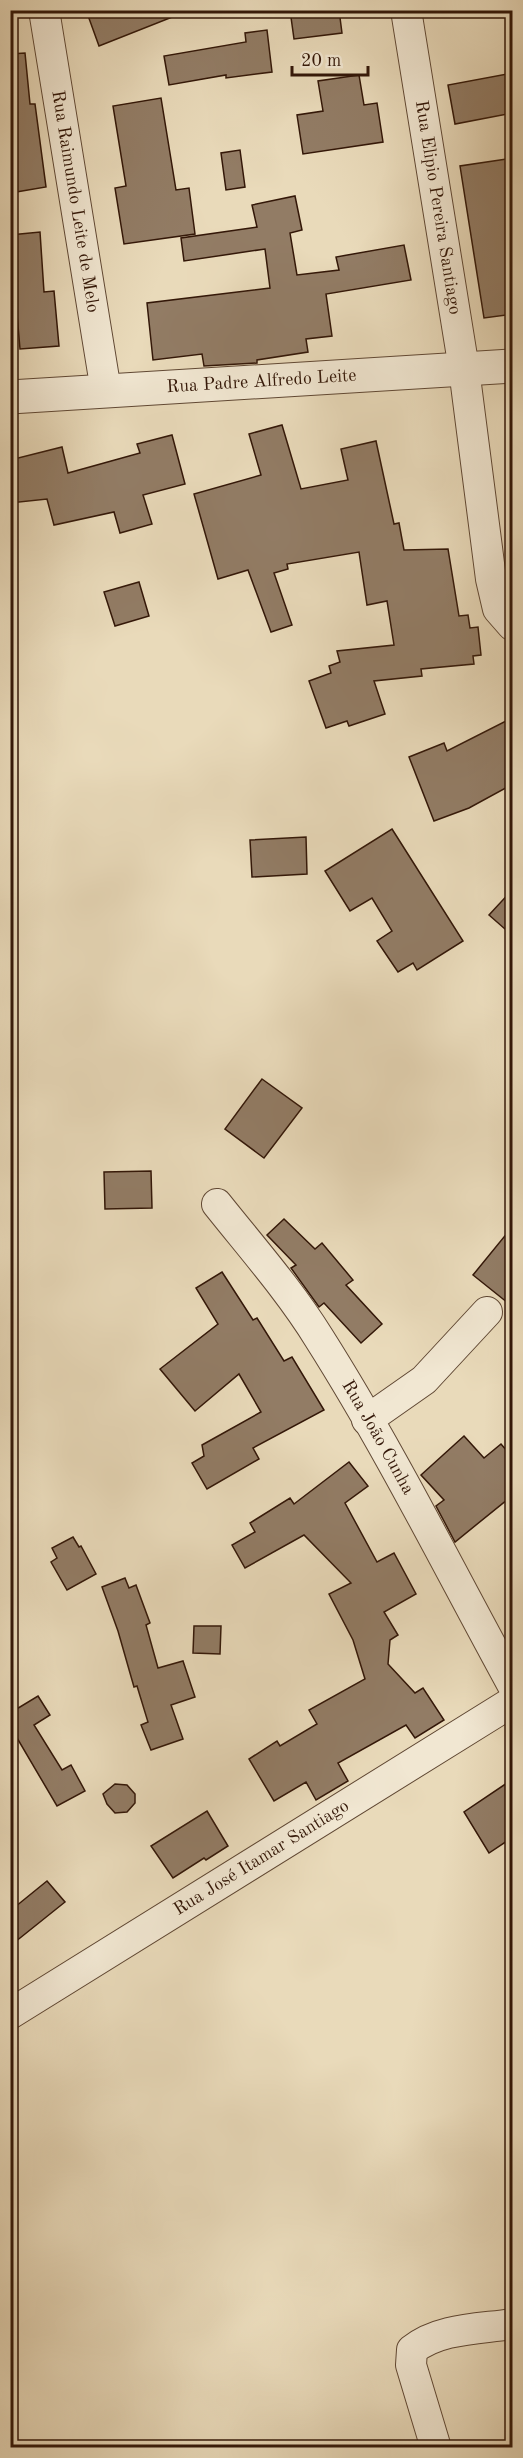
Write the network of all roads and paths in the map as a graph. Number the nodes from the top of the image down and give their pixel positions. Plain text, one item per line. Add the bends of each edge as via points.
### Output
1 (44, 10) edge
2 (406, 10) edge
3 (513, 366) edge
4 (464, 369) junction
5 (106, 391) junction
6 (10, 397) edge
7 (513, 625) edge
8 (217, 1204) dead end
9 (487, 1312) dead end
10 (367, 1420) junction
11 (513, 1684) edge
12 (513, 1702) edge
13 (10, 2014) edge
14 (513, 2324) edge
15 (436, 2448) edge

1 - 5 street, Rua Raimundo Leite de Melo
2 - 4 street, Rua Elipio Pereira Santiago
3 - 4 street, Rua Padre Alfredo Leite
4 - 5 street, Rua Padre Alfredo Leite
4 - 7 street, Rua Elipio Pereira Santiago via 492,579 498,609
5 - 6 street, Rua Padre Alfredo Leite
8 - 10 street, Rua João Cunha via 319,1338
9 - 10 street via 424,1380
10 - 11 street, Rua João Cunha
12 - 13 street, Rua José Itamar Santiago
14 - 15 street via 444,2334 412,2350 411,2365

